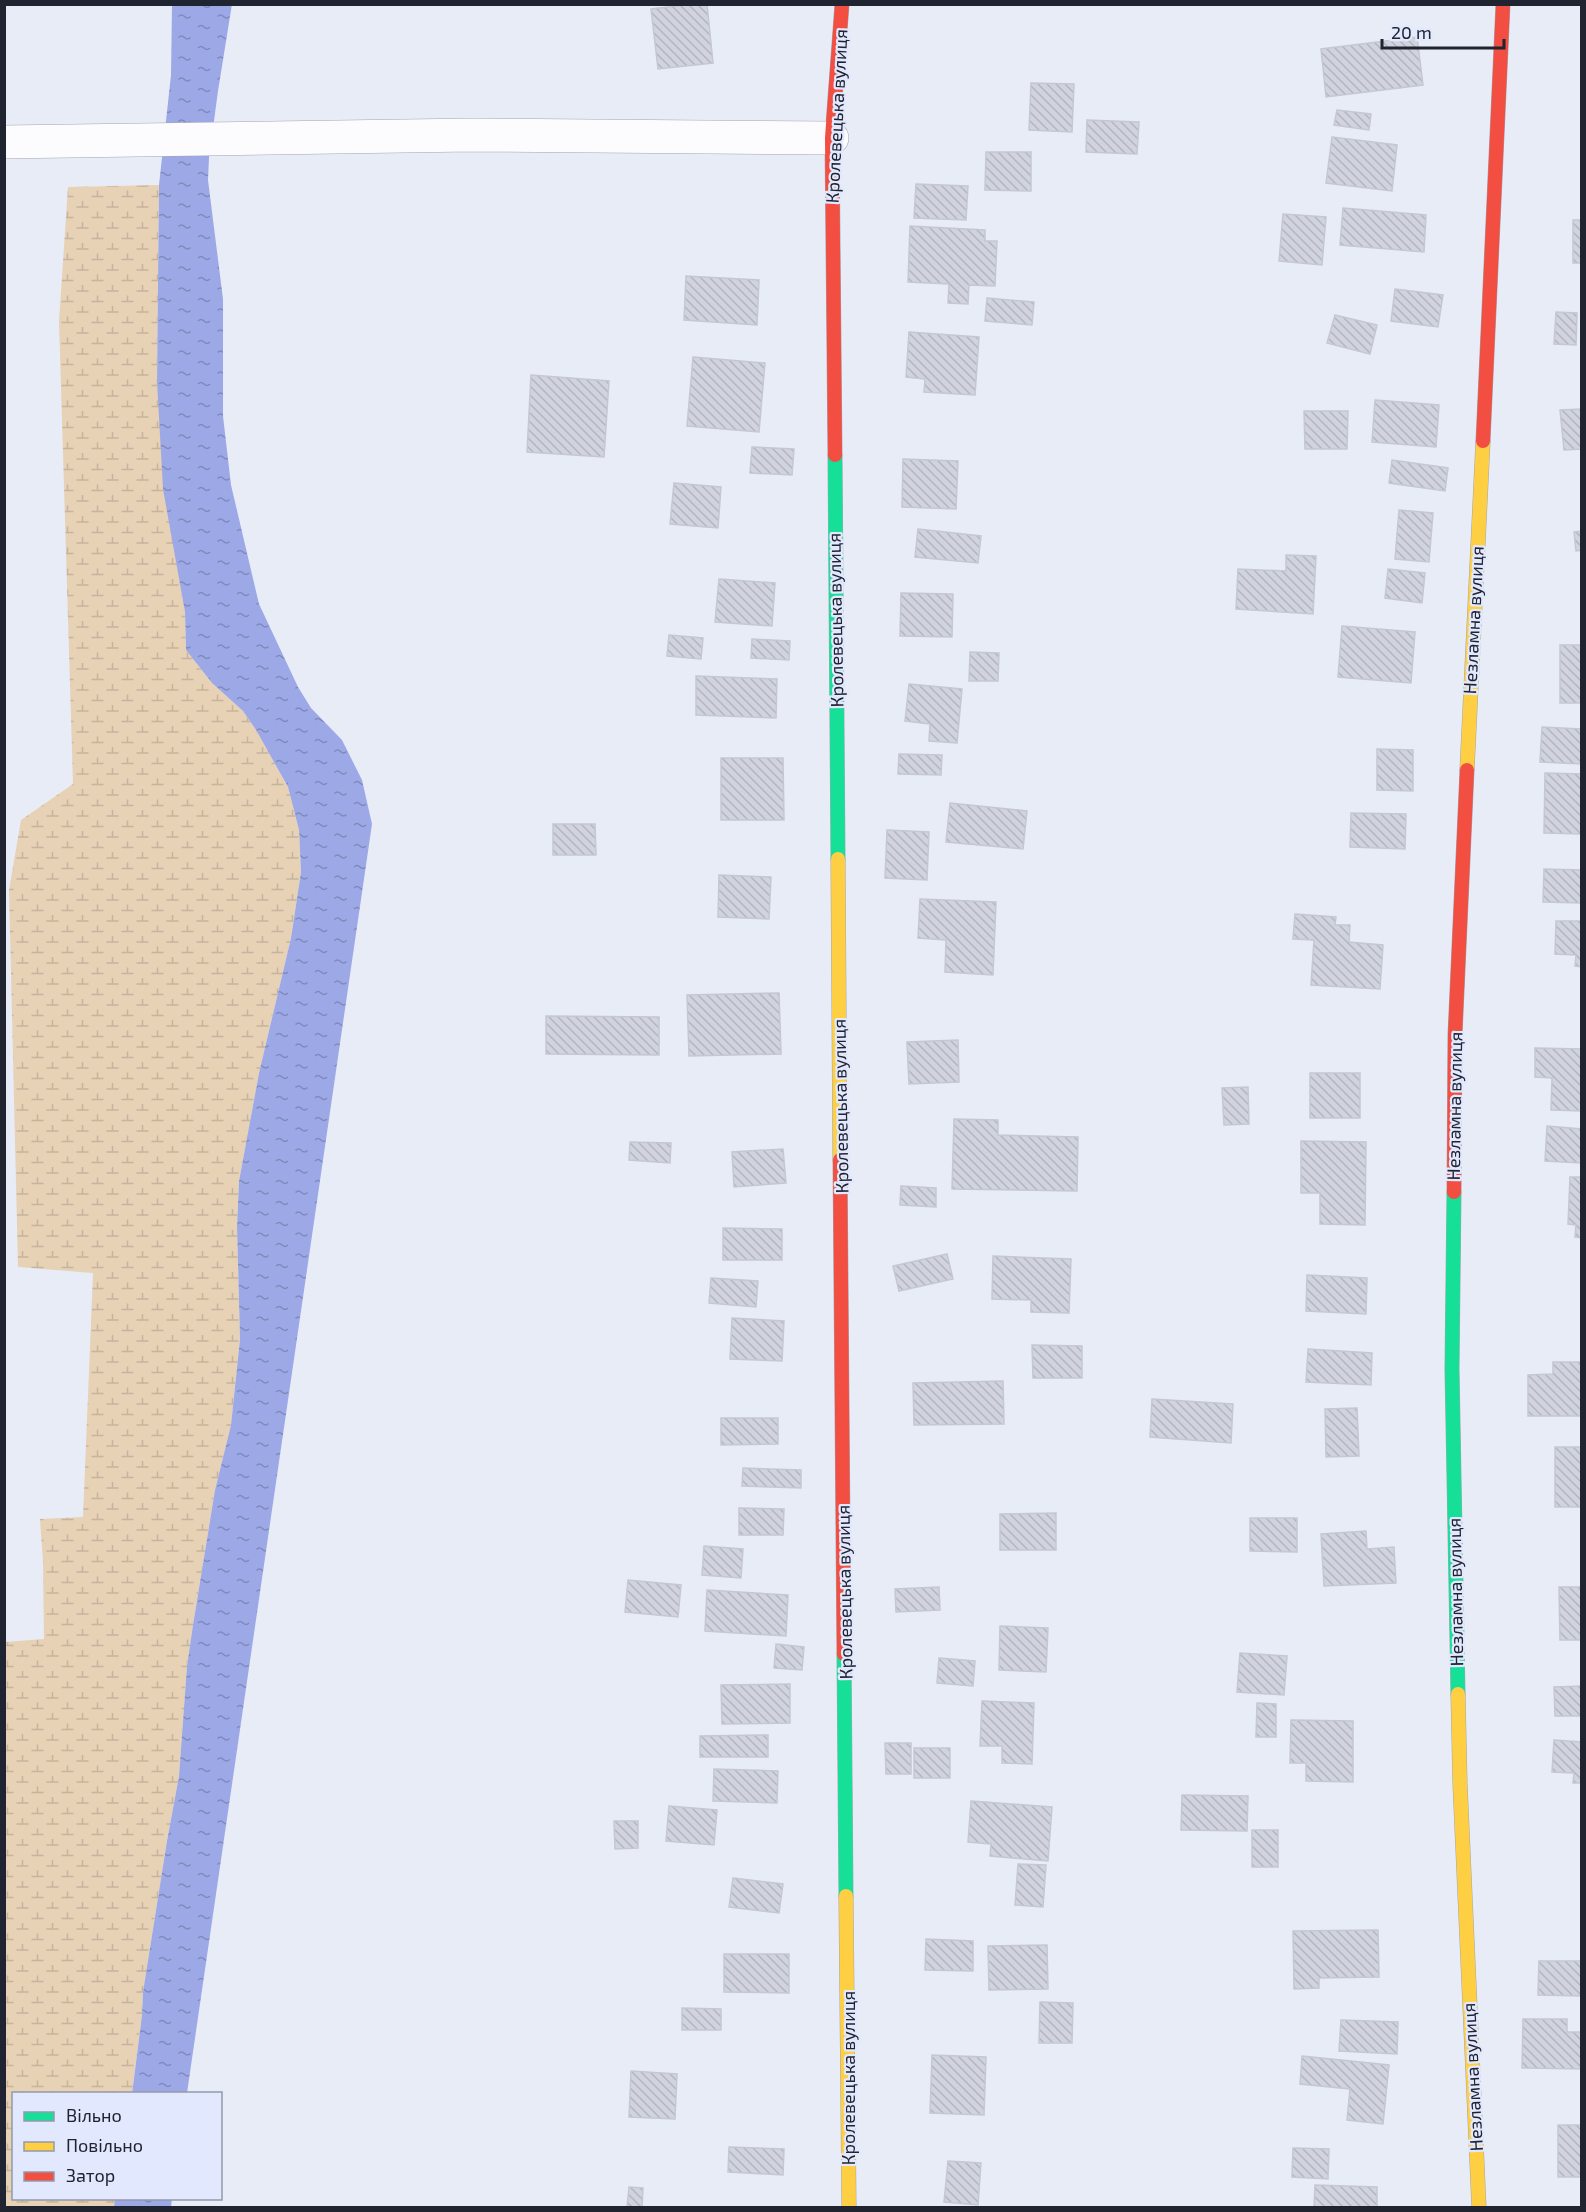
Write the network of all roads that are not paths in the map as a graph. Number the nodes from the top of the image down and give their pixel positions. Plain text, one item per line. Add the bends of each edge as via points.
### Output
1 (842, 4) edge
2 (1503, 4) edge
3 (832, 138) junction
4 (4, 142) edge
5 (849, 2208) edge
6 (1479, 2208) edge

1 - 3 street, Кролевецька вулиця
2 - 6 street, Незламна вулиця via 1455,1035 1452,1369 1460,1784
3 - 4 street via 471,135
3 - 5 street, Кролевецька вулиця

